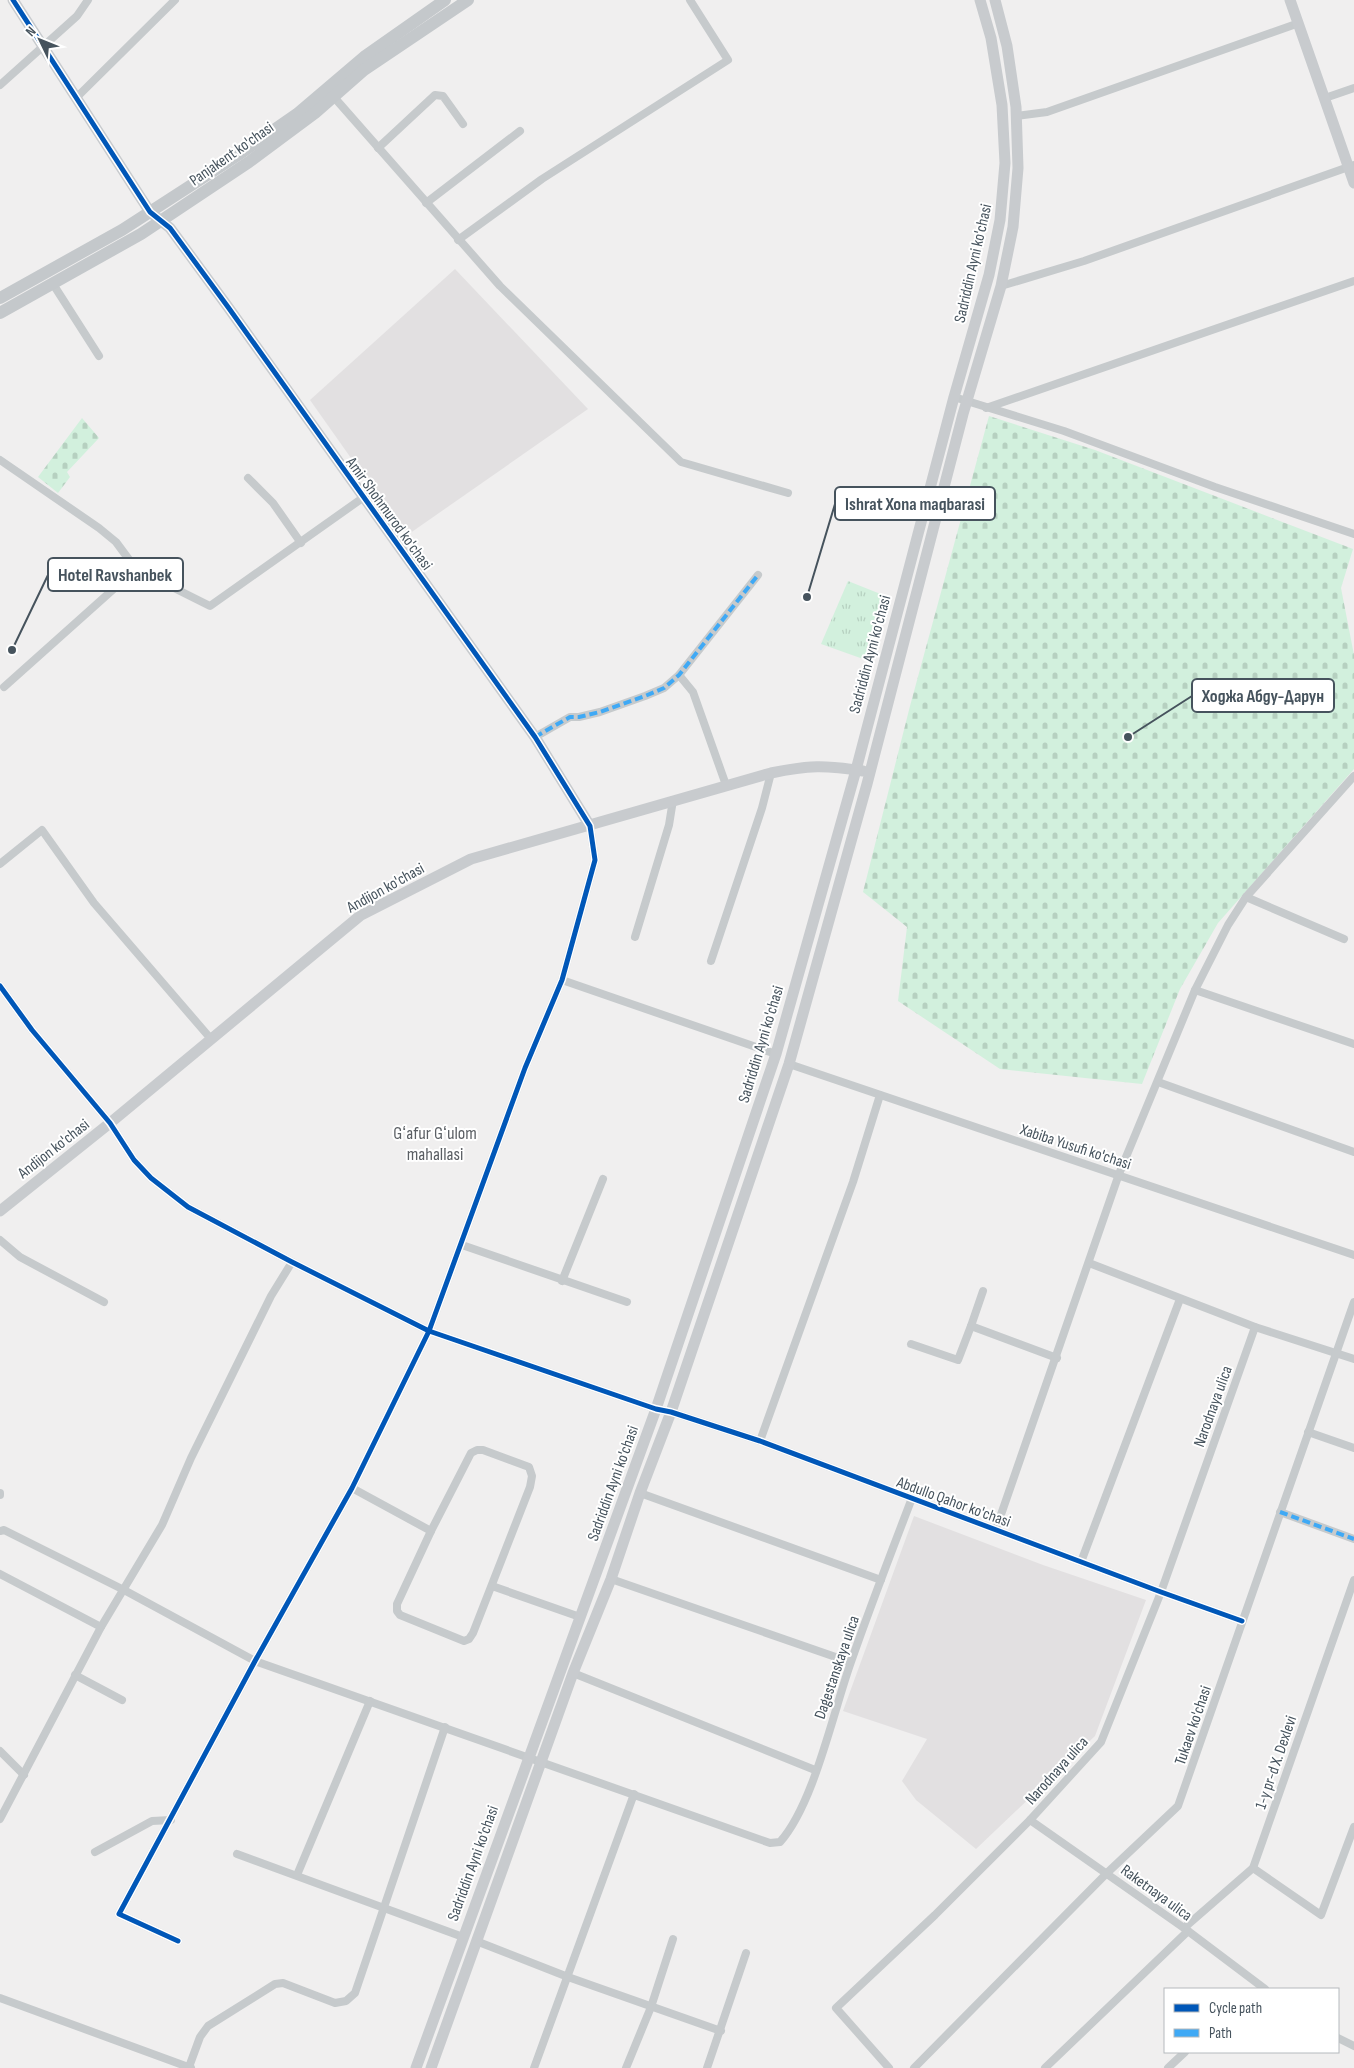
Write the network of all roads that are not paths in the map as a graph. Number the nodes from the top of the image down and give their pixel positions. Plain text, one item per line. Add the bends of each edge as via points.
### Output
1 (13, 0) edge
2 (88, 0) edge
3 (175, 0) edge
4 (445, 0) edge
5 (468, 0) edge
6 (690, 0) edge
7 (980, 0) edge
8 (995, 0) edge
9 (1290, 0) edge
10 (1298, 23) junction
11 (44, 46) junction
12 (0, 85) edge
13 (1354, 88) edge
14 (333, 96) junction
15 (77, 97) junction
16 (1325, 98) junction
17 (1016, 116) junction
18 (464, 124) dead end
19 (520, 131) dead end
20 (378, 148) junction
21 (1351, 165) edge
22 (1354, 183) edge
23 (426, 203) junction
24 (150, 212) junction
25 (161, 220) junction
26 (458, 240) junction
27 (1354, 281) edge
28 (53, 284) junction
29 (1001, 286) junction
30 (0, 298) edge
31 (0, 313) edge
32 (99, 356) dead end
33 (954, 397) junction
34 (967, 401) junction
35 (986, 408) junction
36 (0, 460) edge
37 (248, 478) dead end
38 (788, 493) dead end
39 (364, 498) junction
40 (1354, 534) edge
41 (301, 543) junction
42 (136, 569) junction
43 (758, 575) dead end
44 (679, 675) junction
45 (4, 687) dead end
46 (535, 737) junction
47 (856, 770) junction
48 (870, 772) junction
49 (771, 773) junction
50 (1354, 776) edge
51 (726, 785) junction
52 (673, 800) junction
53 (590, 826) junction
54 (0, 864) edge
55 (1246, 897) junction
56 (635, 937) dead end
57 (1344, 938) dead end
58 (711, 961) dead end
59 (562, 980) junction
60 (0, 986) edge
61 (1195, 990) junction
62 (211, 1040) junction
63 (1354, 1044) edge
64 (776, 1054) junction
65 (789, 1064) junction
66 (1158, 1082) junction
67 (880, 1095) junction
68 (110, 1123) junction
69 (1354, 1152) edge
70 (1119, 1174) junction
71 (603, 1179) dead end
72 (0, 1211) edge
73 (0, 1240) edge
74 (462, 1245) junction
75 (1354, 1255) edge
76 (292, 1262) junction
77 (1090, 1264) junction
78 (562, 1281) junction
79 (983, 1291) dead end
80 (1180, 1299) junction
81 (104, 1302) dead end
82 (627, 1302) dead end
83 (1354, 1302) edge
84 (971, 1326) junction
85 (1255, 1326) junction
86 (429, 1331) junction
87 (911, 1344) dead end
88 (1336, 1352) junction
89 (1057, 1358) junction
90 (1354, 1359) edge
91 (656, 1409) junction
92 (671, 1412) junction
93 (1308, 1432) junction
94 (760, 1442) junction
95 (1354, 1448) edge
96 (352, 1488) junction
97 (640, 1493) junction
98 (912, 1498) junction
99 (1280, 1512) junction
100 (996, 1530) junction
101 (0, 1531) edge
102 (431, 1531) junction
103 (1354, 1539) edge
104 (1081, 1562) junction
105 (0, 1574) edge
106 (610, 1579) junction
107 (881, 1580) junction
108 (1354, 1580) edge
109 (492, 1586) junction
110 (124, 1590) junction
111 (1161, 1592) junction
112 (580, 1617) junction
113 (1242, 1621) junction
114 (101, 1627) junction
115 (255, 1661) junction
116 (850, 1662) junction
117 (573, 1673) junction
118 (76, 1675) junction
119 (122, 1700) dead end
120 (370, 1702) junction
121 (444, 1727) junction
122 (0, 1751) edge
123 (528, 1757) junction
124 (541, 1762) junction
125 (816, 1770) junction
126 (24, 1775) junction
127 (634, 1794) junction
128 (0, 1819) edge
129 (170, 1820) junction
130 (1030, 1820) junction
131 (1354, 1827) edge
132 (95, 1852) dead end
133 (237, 1854) dead end
134 (1253, 1868) junction
135 (1107, 1873) junction
136 (297, 1876) junction
137 (383, 1907) junction
138 (1186, 1930) junction
139 (462, 1936) junction
140 (673, 1939) dead end
141 (476, 1940) junction
142 (178, 1941) dead end
143 (746, 1952) dead end
144 (568, 1977) junction
145 (1255, 1982) junction
146 (1249, 1988) edge
147 (1264, 1988) edge
148 (0, 1998) edge
149 (651, 2007) junction
150 (721, 2031) junction
151 (1339, 2038) edge
152 (1354, 2046) edge
153 (1184, 2053) edge
154 (190, 2068) edge
155 (416, 2068) edge
156 (431, 2068) edge
157 (534, 2068) edge
158 (626, 2068) edge
159 (707, 2068) edge
160 (888, 2068) edge
161 (914, 2068) edge
162 (1045, 2068) edge
163 (1168, 2068) edge

1 - 11 main road
2 - 11 street via 77,16
3 - 15 street
4 - 24 main road, Panjakent ko'chasi via 364,57 276,128
5 - 14 main road, Panjakent ko'chasi via 401,43
6 - 26 street via 728,60 542,180
7 - 33 main road, Sadriddin Ayni ko'chasi via 999,75 1004,131 1004,191 989,275
8 - 17 main road, Sadriddin Ayni ko'chasi via 1008,46
9 - 10 main road
10 - 16 main road
10 - 17 street via 1046,112
11 - 12 street
11 - 15 main road
13 - 16 street
14 - 20 street
14 - 25 main road, Panjakent ko'chasi via 249,162
15 - 24 main road
16 - 21 main road
17 - 29 main road, Sadriddin Ayni ko'chasi via 1017,198
18 - 20 street via 443,96 435,94
19 - 23 street
20 - 23 street
21 - 22 main road
21 - 29 street via 1084,261
23 - 26 street
24 - 25 main road, Amir Shohmurod ko'chasi
24 - 30 main road, Panjakent ko'chasi
25 - 28 main road, Panjakent ko'chasi
25 - 39 main road, Amir Shohmurod ko'chasi via 223,299
26 - 38 street via 506,292 681,462
27 - 35 street
28 - 31 main road, Panjakent ko'chasi
28 - 32 street
29 - 34 main road, Sadriddin Ayni ko'chasi
33 - 34 street
33 - 47 main road, Sadriddin Ayni ko'chasi
34 - 35 street
34 - 48 main road, Sadriddin Ayni ko'chasi
35 - 40 street via 1064,431
36 - 42 street via 99,528 116,542
37 - 41 street via 273,503
39 - 41 street
39 - 46 main road, Amir Shohmurod ko'chasi
41 - 42 street via 210,606
42 - 45 street
43 - 44 street
44 - 46 street via 664,688 593,714 570,717
44 - 51 street via 693,692
46 - 53 main road, Amir Shohmurod ko'chasi
47 - 48 main road, Andijon ko'chasi
47 - 49 main road, Andijon ko'chasi via 806,766
47 - 64 main road, Sadriddin Ayni ko'chasi
48 - 65 main road, Sadriddin Ayni ko'chasi
49 - 51 main road, Andijon ko'chasi
49 - 58 street
50 - 55 street
51 - 52 main road, Andijon ko'chasi
52 - 53 main road, Andijon ko'chasi
52 - 56 street via 669,825
53 - 59 street via 595,860
53 - 62 main road, Andijon ko'chasi via 471,859 361,915
54 - 62 street via 42,830 94,903
55 - 57 street
55 - 61 street
59 - 64 street
59 - 74 street via 525,1068
60 - 68 street, Abdullo Qahor ko'chasi via 32,1030
61 - 63 street
61 - 66 street
62 - 68 main road, Andijon ko'chasi
64 - 91 main road, Sadriddin Ayni ko'chasi
65 - 67 street, Xabiba Yusufi ko'chasi
65 - 92 main road, Sadriddin Ayni ko'chasi
66 - 69 street
66 - 70 street
67 - 70 street, Xabiba Yusufi ko'chasi
67 - 94 street via 853,1182
68 - 72 main road, Andijon ko'chasi
68 - 76 street, Abdullo Qahor ko'chasi via 134,1160 188,1207
70 - 75 street, Xabiba Yusufi ko'chasi
70 - 77 street
71 - 78 street
73 - 81 street via 20,1257
74 - 78 street
74 - 86 street
76 - 86 street, Abdullo Qahor ko'chasi
76 - 110 street via 258,1321 191,1458 162,1526
77 - 80 street
77 - 89 street
78 - 82 street
79 - 84 street
80 - 85 street
80 - 104 street
83 - 88 street, Tukaev ko'chasi
84 - 87 street via 958,1360
84 - 89 street
85 - 88 street
85 - 111 street, Narodnaya ulica
86 - 91 street, Abdullo Qahor ko'chasi
86 - 96 street
88 - 90 street
88 - 93 street, Tukaev ko'chasi
89 - 100 street
91 - 92 street, Abdullo Qahor ko'chasi
91 - 112 main road, Sadriddin Ayni ko'chasi
92 - 94 street, Abdullo Qahor ko'chasi
92 - 97 main road, Sadriddin Ayni ko'chasi
93 - 95 street
93 - 99 street, Tukaev ko'chasi
94 - 98 street, Abdullo Qahor ko'chasi
96 - 102 street
96 - 115 street
97 - 106 main road, Sadriddin Ayni ko'chasi
97 - 107 street
98 - 100 street, Abdullo Qahor ko'chasi
98 - 107 street, Dagestanskaya ulica
99 - 103 street
99 - 113 street, Tukaev ko'chasi
100 - 104 street, Abdullo Qahor ko'chasi
101 - 110 street via 4,1530
102 - 109 street via 397,1604 396,1611 400,1615 464,1641 473,1633
102 - 109 street via 471,1453 482,1450 529,1467 532,1476 530,1487
104 - 111 street, Abdullo Qahor ko'chasi
105 - 114 street
106 - 116 street
106 - 117 main road, Sadriddin Ayni ko'chasi
107 - 116 street, Dagestanskaya ulica
108 - 134 street, 1-y pr-d X. Dexlevi
109 - 112 street
110 - 114 street
110 - 115 street
111 - 113 street, Abdullo Qahor ko'chasi
111 - 130 street, Narodnaya ulica via 1101,1742
112 - 123 main road, Sadriddin Ayni ko'chasi
113 - 135 street, Tukaev ko'chasi via 1178,1806
114 - 118 street
115 - 120 street
115 - 129 street
116 - 125 street, Dagestanskaya ulica
117 - 124 main road, Sadriddin Ayni ko'chasi
117 - 125 street
118 - 119 street
118 - 126 street
120 - 121 street
120 - 136 street
121 - 123 street
121 - 137 street
122 - 126 street
123 - 124 street
123 - 139 main road, Sadriddin Ayni ko'chasi
124 - 127 street
124 - 141 main road, Sadriddin Ayni ko'chasi
125 - 127 street, Dagestanskaya ulica via 799,1812 780,1842 770,1843
126 - 128 street
127 - 144 street
129 - 132 street via 152,1821
129 - 142 street via 119,1914
130 - 135 street, Raketnaya ulica
130 - 160 street, Narodnaya ulica via 836,2008
131 - 134 street via 1321,1915
133 - 136 street
134 - 138 street, 1-y pr-d X. Dexlevi
135 - 138 street, Raketnaya ulica
135 - 161 street, Tukaev ko'chasi
136 - 137 street
137 - 139 street
137 - 154 street via 356,1993 346,2002 335,2003 283,1983 275,1984 208,2026 200,2036
138 - 145 street, Raketnaya ulica
138 - 162 street, 1-y pr-d X. Dexlevi
139 - 141 main road
139 - 155 main road, Sadriddin Ayni ko'chasi
140 - 149 street
141 - 144 street
141 - 156 main road, Sadriddin Ayni ko'chasi
143 - 150 street
144 - 149 street
144 - 157 street
145 - 146 street
145 - 147 street, Raketnaya ulica
148 - 154 street
149 - 150 street
149 - 158 street
150 - 159 street
151 - 152 street
153 - 163 street

